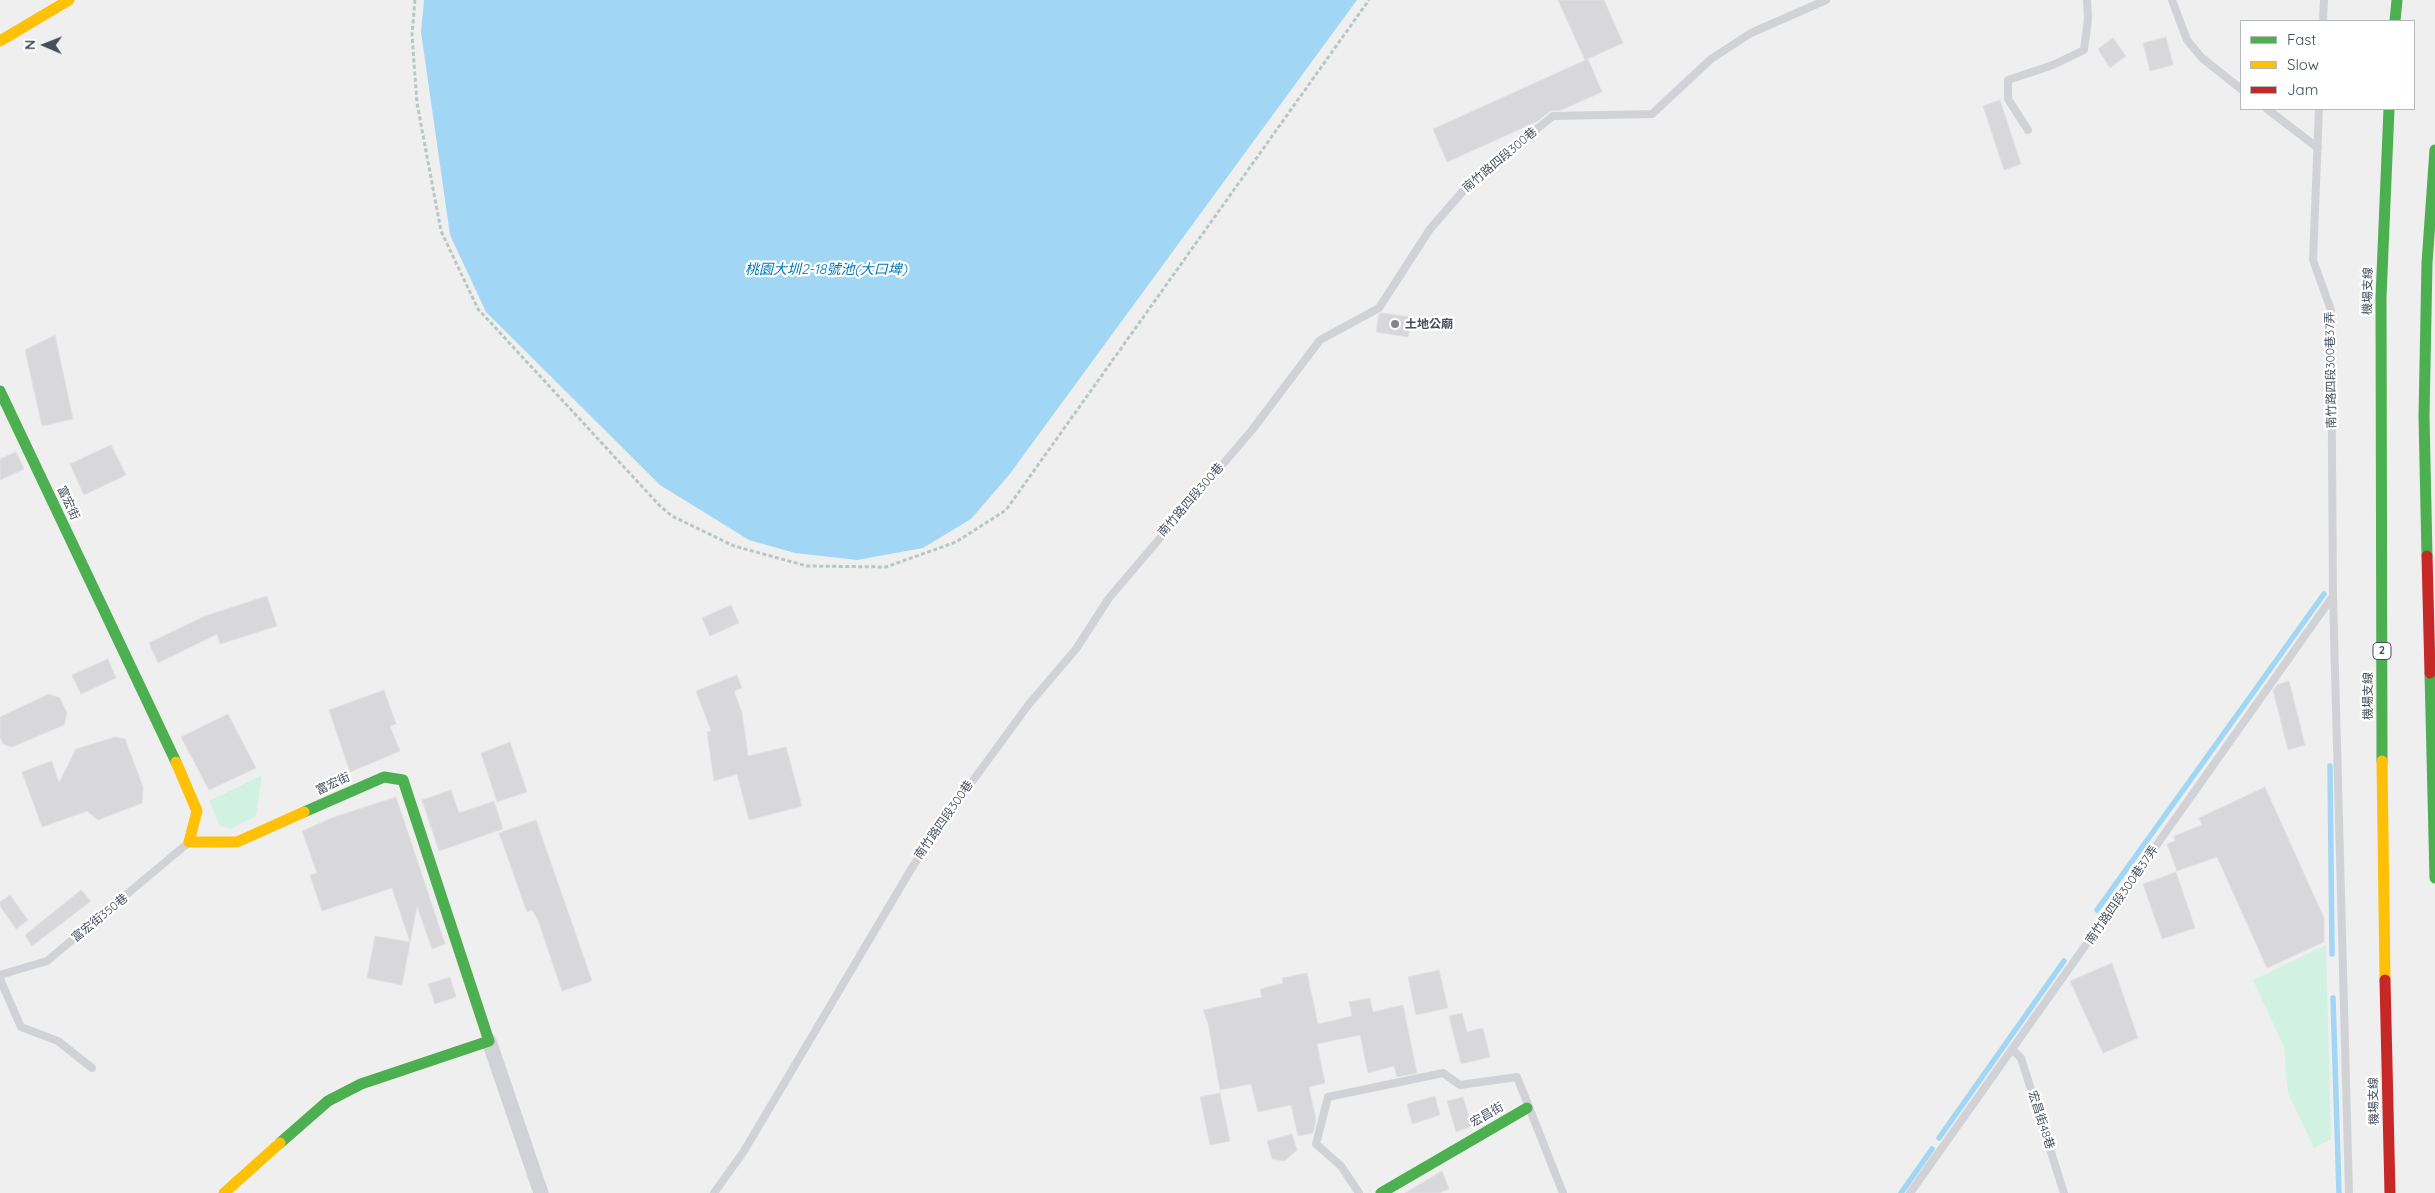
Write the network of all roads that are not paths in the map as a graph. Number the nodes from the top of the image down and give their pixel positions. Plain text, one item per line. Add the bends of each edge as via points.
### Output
1 (68, 0) edge
2 (1826, 0) edge
3 (2087, 0) edge
4 (2172, 0) edge
5 (2324, 0) edge
6 (2397, 0) edge
7 (2323, 20) edge
8 (2396, 20) edge
9 (0, 40) edge
10 (2240, 88) edge
11 (2268, 110) edge
12 (2319, 110) edge
13 (2389, 110) edge
14 (2028, 130) dead end
15 (2318, 148) junction
16 (2435, 150) edge
17 (0, 391) edge
18 (2333, 596) junction
19 (189, 842) junction
20 (2435, 878) edge
21 (0, 975) edge
22 (0, 979) edge
23 (489, 1041) junction
24 (2012, 1049) junction
25 (92, 1068) dead end
26 (1527, 1108) junction
27 (224, 1193) edge
28 (541, 1193) edge
29 (714, 1193) edge
30 (1359, 1193) edge
31 (1382, 1193) edge
32 (1563, 1193) edge
33 (1910, 1193) edge
34 (2064, 1193) edge
35 (2349, 1193) edge
36 (2390, 1193) edge

1 - 9 main road
2 - 29 lane, 南竹路四段300巷 via 1751,32 1711,60 1652,114 1553,116 1472,182 1430,229 1379,308 1320,340 1252,430 1109,598 1076,649 1029,704 955,805 913,866 744,1151
3 - 14 lane via 2084,50 2053,65 2008,80 2008,99
4 - 10 lane via 2187,40 2202,58
5 - 7 lane
6 - 8 main road
11 - 15 lane
12 - 15 lane, 南竹路四段300巷37弄
13 - 36 main road, 機場支線 / 2 via 2381,287 2380,424 2383,873
15 - 18 lane, 南竹路四段300巷37弄 via 2313,260 2331,310
16 - 20 main road via 2427,263 2424,416
17 - 19 main road, 富宏街 via 197,811
18 - 24 lane, 南竹路四段300巷37弄
18 - 35 lane, 南竹路四段300巷37弄
19 - 21 lane, 富宏街350巷 via 46,961
19 - 23 main road, 富宏街 via 237,842 384,777 402,780
22 - 25 lane via 21,1027 58,1041
23 - 27 main road via 361,1084 328,1101
23 - 28 street
24 - 33 lane, 南竹路四段300巷37弄
24 - 34 lane, 宏昌街48巷 via 2020,1058
26 - 30 lane via 1516,1077 1460,1084 1443,1072 1328,1097 1316,1144 1340,1166
26 - 31 main road, 宏昌街
26 - 32 lane

